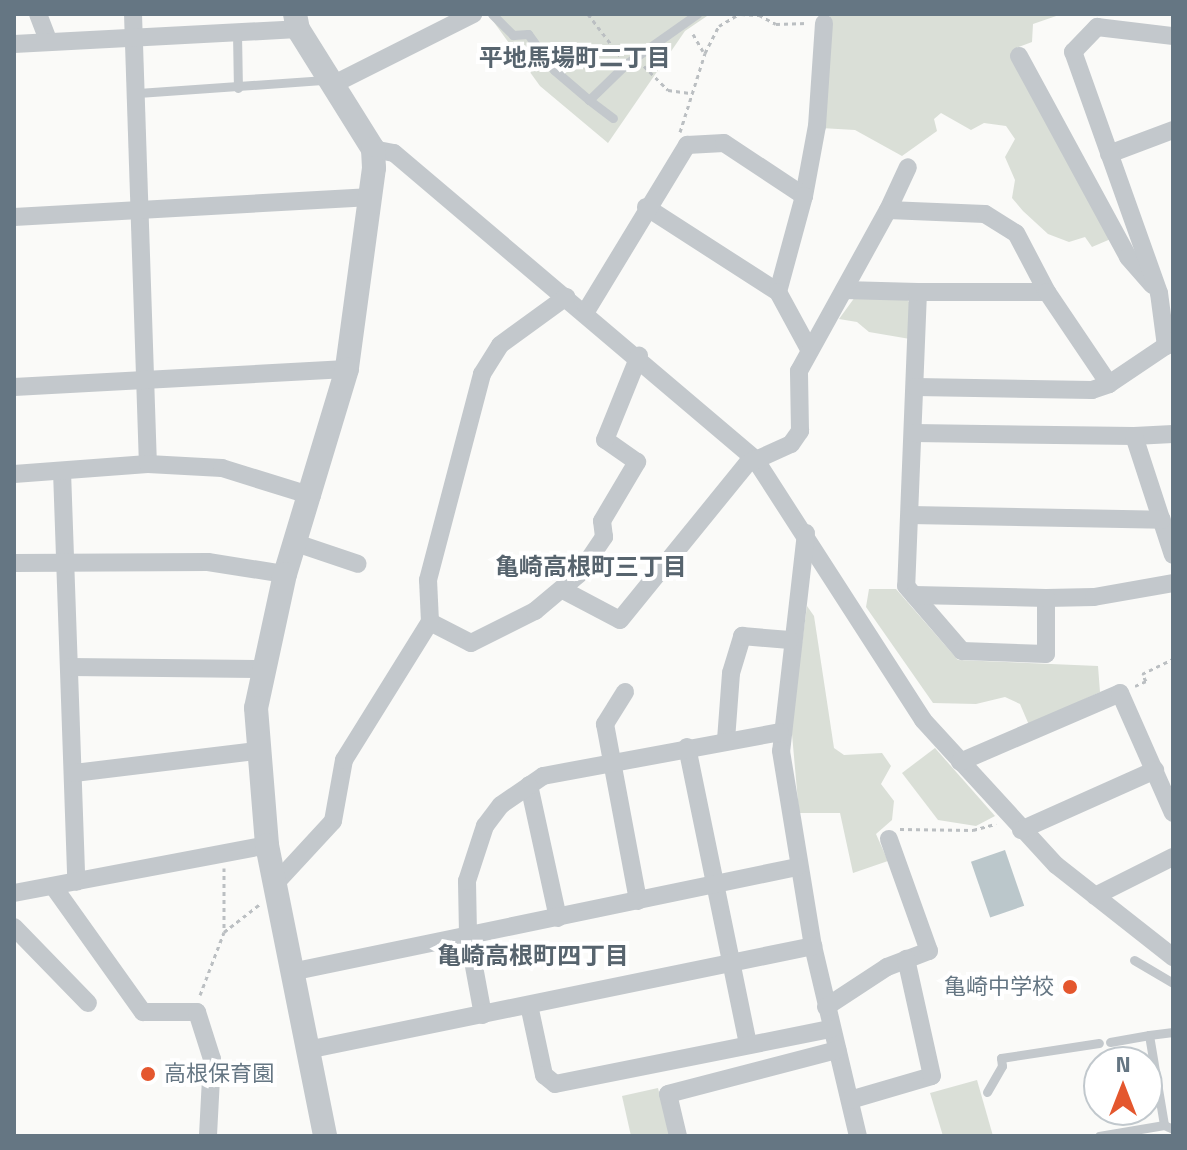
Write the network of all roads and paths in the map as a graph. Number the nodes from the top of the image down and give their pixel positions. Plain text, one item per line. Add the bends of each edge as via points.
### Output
1 (38, 14) edge
2 (133, 14) edge
3 (473, 14) edge
4 (492, 14) edge
5 (588, 14) edge
6 (697, 14) edge
7 (740, 14) edge
8 (296, 22) edge
9 (685, 22) junction
10 (824, 23) joint
11 (237, 33) junction
12 (1173, 36) edge
13 (135, 39) junction
14 (49, 42) junction
15 (14, 44) edge
16 (705, 53) junction
17 (1019, 56) dead end
18 (631, 61) junction
19 (333, 82) junction
20 (238, 88) junction
21 (138, 93) junction
22 (690, 93) junction
23 (589, 100) junction
24 (613, 118) dead end
25 (1173, 130) edge
26 (373, 149) junction
27 (683, 151) junction
28 (1109, 154) junction
29 (908, 167) dead end
30 (804, 196) junction
31 (371, 197) junction
32 (646, 207) junction
33 (888, 210) junction
34 (142, 211) junction
35 (14, 217) edge
36 (844, 290) junction
37 (778, 292) junction
38 (918, 292) junction
39 (1047, 292) junction
40 (1159, 293) junction
41 (566, 297) junction
42 (585, 313) junction
43 (1169, 344) edge
44 (809, 349) junction
45 (639, 356) junction
46 (347, 369) junction
47 (146, 379) junction
48 (1109, 384) junction
49 (14, 387) edge
50 (916, 387) junction
51 (914, 433) junction
52 (1173, 434) edge
53 (1134, 436) junction
54 (755, 459) junction
55 (148, 464) junction
56 (62, 471) junction
57 (14, 474) edge
58 (312, 496) junction
59 (910, 515) junction
60 (1162, 520) junction
61 (806, 533) junction
62 (296, 543) junction
63 (1173, 555) edge
64 (67, 560) junction
65 (14, 563) edge
66 (358, 564) dead end
67 (285, 574) junction
68 (1173, 583) edge
69 (563, 590) junction
70 (914, 595) junction
71 (1046, 598) junction
72 (430, 622) junction
73 (790, 640) junction
74 (1173, 659) edge
75 (70, 667) junction
76 (261, 669) junction
77 (625, 692) dead end
78 (1120, 693) junction
79 (780, 732) junction
80 (726, 740) junction
81 (687, 747) junction
82 (257, 751) junction
83 (610, 761) junction
84 (960, 762) junction
85 (1155, 770) junction
86 (74, 773) junction
87 (529, 785) junction
88 (1173, 813) edge
89 (1015, 824) junction
90 (889, 839) joint
91 (267, 845) junction
92 (224, 852) junction
93 (1173, 857) edge
94 (797, 867) junction
95 (76, 882) junction
96 (715, 884) junction
97 (53, 886) junction
98 (275, 888) junction
99 (14, 893) edge
100 (1095, 896) junction
101 (638, 901) junction
102 (558, 918) junction
103 (14, 927) edge
104 (224, 932) junction
105 (468, 934) junction
106 (813, 946) junction
107 (1173, 957) edge
108 (906, 959) junction
109 (1134, 960) dead end
110 (730, 966) junction
111 (291, 972) junction
112 (1173, 983) edge
113 (88, 1003) dead end
114 (529, 1005) junction
115 (826, 1007) junction
116 (197, 1012) junction
117 (483, 1015) junction
118 (831, 1029) junction
119 (1173, 1032) edge
120 (1149, 1035) junction
121 (748, 1045) junction
122 (307, 1050) junction
123 (837, 1050) junction
124 (987, 1092) dead end
125 (850, 1100) junction
126 (1169, 1127) edge
127 (208, 1136) edge
128 (325, 1136) edge
129 (678, 1136) edge
130 (858, 1136) edge
131 (1099, 1136) edge

1 - 14 street
2 - 13 street
3 - 19 street
4 - 23 lane via 513,35 528,34 554,70
5 - 18 path
6 - 9 lane
7 - 10 path via 759,15 776,24
7 - 16 path via 719,26
8 - 11 street
8 - 19 street
9 - 16 path
9 - 18 lane
10 - 30 street via 817,126
11 - 13 street
11 - 20 lane
12 - 28 street via 1097,27 1073,52
13 - 14 street
13 - 21 street
14 - 15 street
16 - 22 path
17 - 40 street via 1128,257
18 - 22 path via 668,90
18 - 23 lane
19 - 20 lane
19 - 26 street
20 - 21 lane
21 - 34 street
22 - 27 path via 679,137
23 - 24 lane
25 - 28 street
26 - 31 street
26 - 41 street via 394,153
27 - 30 street via 687,145 724,143
27 - 32 street
28 - 40 street
29 - 33 street
30 - 37 street
31 - 34 street
31 - 46 street
32 - 37 street
32 - 42 street
33 - 36 street
33 - 39 street via 985,214 1016,233
34 - 35 street
34 - 47 street
36 - 38 street
36 - 44 street
37 - 44 street
38 - 39 street
38 - 50 street
39 - 48 street
40 - 43 street
41 - 42 street
41 - 72 street via 500,345 482,374 428,580
42 - 45 street
43 - 48 street
44 - 54 street via 799,371 800,431 791,444
45 - 54 street
45 - 69 street via 605,440 637,462 602,521 604,537
46 - 47 street
46 - 58 street
47 - 49 street
47 - 55 street
48 - 50 street via 1092,390
50 - 51 street
51 - 53 street
51 - 59 street
52 - 53 street
53 - 60 street
54 - 61 street
54 - 69 street via 620,620
55 - 56 street
55 - 58 street via 222,468
56 - 57 street
56 - 64 street
58 - 62 street
59 - 60 street
59 - 70 street via 906,586
60 - 63 street
61 - 73 street
61 - 84 street via 923,720
62 - 66 street
62 - 67 street
64 - 65 street
64 - 67 street via 208,562
64 - 75 street
67 - 76 street
68 - 71 street via 1094,597
69 - 72 street via 507,628 471,643
70 - 71 street
70 - 71 street via 962,651 972,655 1046,654
72 - 98 street via 344,760 333,821
73 - 79 street
73 - 80 street via 742,636 731,673
74 - 78 path via 1142,674 1146,681
75 - 76 street
75 - 86 street
76 - 82 street
77 - 83 street via 605,724
78 - 84 street
78 - 85 street
79 - 80 street
79 - 94 street
80 - 81 street
81 - 83 street
81 - 96 street
82 - 86 street
82 - 91 street
83 - 87 street via 543,776
83 - 101 street
84 - 89 street
85 - 88 street
85 - 89 street
86 - 95 street
87 - 102 street
87 - 105 street via 501,805 474,852 467,881
89 - 90 path via 973,830 898,829
89 - 100 street
90 - 108 street via 929,951
91 - 92 street
91 - 98 street
92 - 95 street
92 - 104 path
93 - 100 street
94 - 96 street
94 - 106 street
95 - 97 street
96 - 101 street
96 - 110 street
97 - 99 street
97 - 116 street via 143,1012
98 - 104 path
98 - 111 street
100 - 107 street
101 - 102 street
102 - 105 street
103 - 113 street
104 - 116 path
105 - 111 street
105 - 117 street
106 - 110 street
106 - 115 street
108 - 115 street
108 - 125 street via 932,1076
109 - 112 lane
110 - 114 street
110 - 121 street
111 - 122 street
114 - 117 street
114 - 121 street via 544,1075 555,1084
115 - 118 street
116 - 127 street via 212,1059
117 - 122 street
118 - 121 street
118 - 123 street
119 - 120 lane
120 - 124 lane via 1001,1058
120 - 126 lane
122 - 128 street
123 - 125 street
123 - 129 street via 668,1094
125 - 130 street
126 - 131 lane

